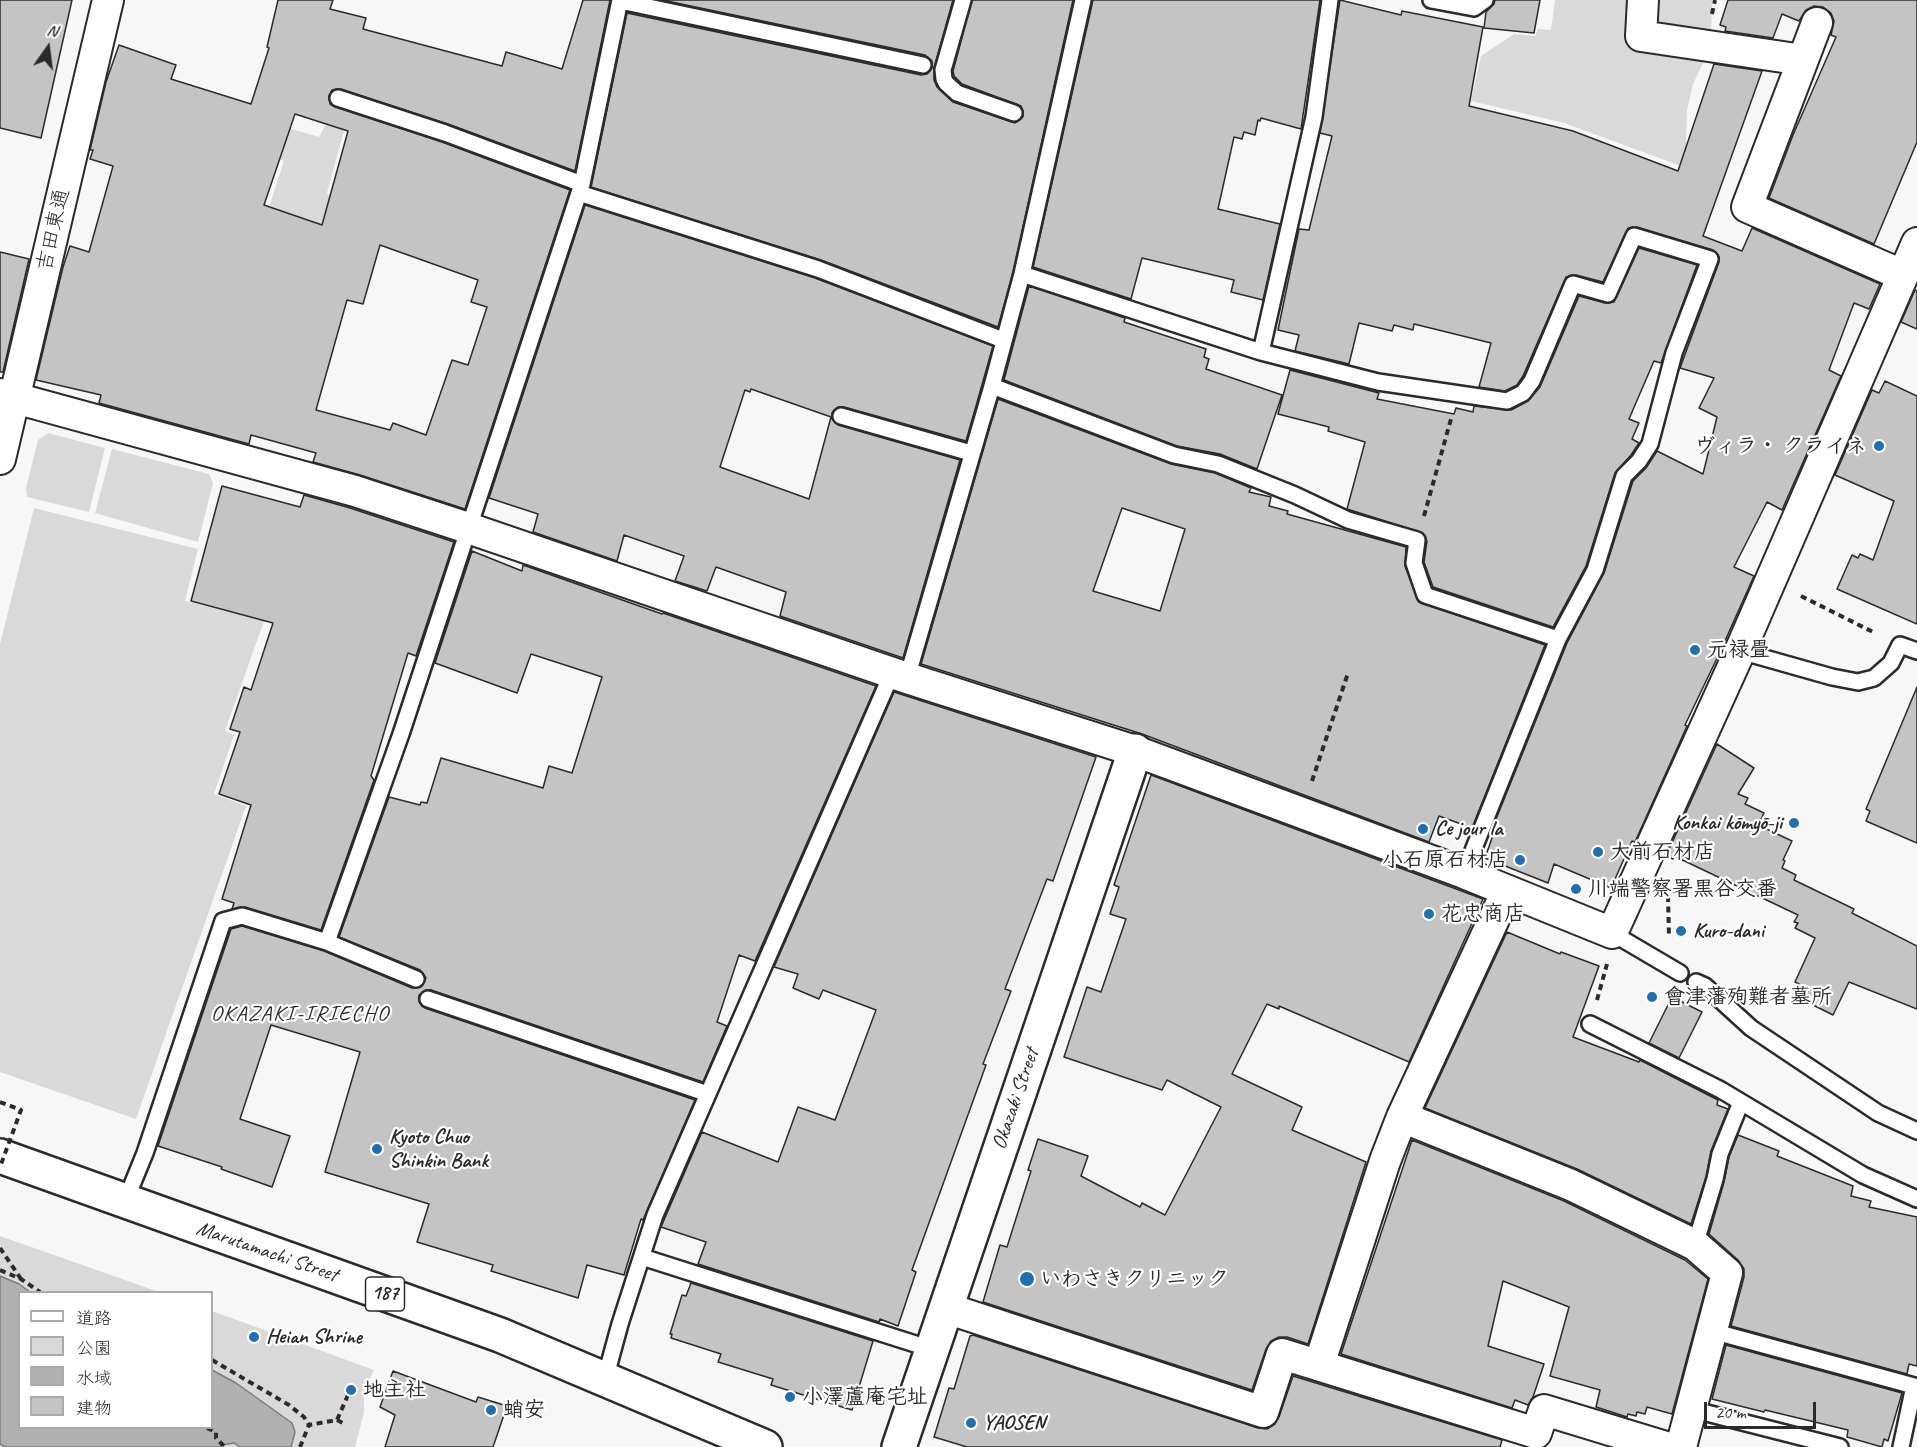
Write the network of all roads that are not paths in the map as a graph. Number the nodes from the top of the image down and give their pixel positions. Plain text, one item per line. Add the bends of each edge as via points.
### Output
1 (108, 0) edge
2 (620, 0) edge
3 (963, 0) edge
4 (1083, 0) edge
5 (1330, 0) edge
6 (1431, 0) edge
7 (1485, 0) edge
8 (1643, 0) edge
9 (1817, 22) dead end
10 (1803, 60) junction
11 (923, 66) dead end
12 (338, 98) dead end
13 (1014, 113) dead end
14 (581, 188) junction
15 (1917, 243) edge
16 (1022, 274) junction
17 (1902, 275) junction
18 (1003, 340) junction
19 (1261, 352) junction
20 (992, 386) junction
21 (7, 396) edge
22 (841, 416) dead end
23 (971, 453) junction
24 (0, 459) edge
25 (468, 528) junction
26 (1558, 639) junction
27 (1740, 651) junction
28 (1917, 651) edge
29 (899, 676) junction
30 (1135, 751) junction
31 (1464, 873) junction
32 (1507, 891) junction
33 (1612, 933) junction
34 (327, 942) junction
35 (1680, 973) dead end
36 (416, 979) dead end
37 (1696, 982) dead end
38 (428, 999) dead end
39 (1590, 1024) road end
40 (708, 1094) junction
41 (1742, 1102) junction
42 (1402, 1117) junction
43 (1917, 1131) edge
44 (0, 1156) edge
45 (1917, 1199) edge
46 (125, 1202) junction
47 (1695, 1245) junction
48 (642, 1257) junction
49 (946, 1308) junction
50 (1712, 1331) junction
51 (931, 1349) junction
52 (1318, 1365) junction
53 (605, 1379) junction
54 (1691, 1409) junction
55 (765, 1447) edge
56 (898, 1447) edge
57 (1666, 1447) edge
58 (1681, 1447) edge
59 (1840, 1447) edge
60 (1901, 1447) edge

1 - 21 street, 吉田東通
2 - 11 lane
2 - 14 lane
3 - 13 lane via 943,70 944,79 957,93
4 - 16 lane
5 - 19 lane via 1314,117
6 - 7 lane via 1474,8
8 - 10 street via 1641,36
9 - 10 street
10 - 17 street via 1747,207
12 - 14 lane via 446,133
14 - 18 lane via 819,269
14 - 25 lane
15 - 17 street
16 - 18 lane
16 - 19 lane
17 - 27 street
18 - 20 lane
19 - 26 lane via 1378,382 1507,401 1523,393 1532,381 1573,284 1608,294 1634,236 1710,259 1674,352 1650,444 1624,476 1594,570
20 - 23 lane
20 - 26 lane via 1174,455 1218,464 1348,520 1417,540 1414,563 1425,595
21 - 24 street, 吉田東通
21 - 25 street via 355,491
22 - 23 lane
23 - 29 lane
25 - 29 street
25 - 34 lane
26 - 31 lane
27 - 28 lane via 1858,682 1874,678 1892,663 1900,645
27 - 33 street
29 - 30 street
29 - 40 lane
30 - 31 street
30 - 49 main road, Okazaki Street
31 - 32 street
32 - 33 street
32 - 42 street
33 - 35 lane
34 - 36 lane
34 - 46 lane via 242,916 223,921
37 - 43 lane via 1750,1028 1878,1113
38 - 40 lane
39 - 41 lane
40 - 48 lane via 655,1215
41 - 45 lane via 1863,1175
41 - 47 lane via 1720,1154
42 - 47 street via 1570,1185
42 - 52 street
44 - 46 main road, Marutamachi Street / 187
46 - 53 main road, Marutamachi Street / 187 via 500,1335
47 - 50 street via 1727,1272
48 - 51 lane
48 - 53 lane
49 - 51 main road, Okazaki Street
49 - 52 street via 1263,1412 1282,1354
50 - 54 street
50 - 60 lane via 1914,1386
51 - 56 main road, Okazaki Street
52 - 57 street via 1536,1433 1544,1410
53 - 55 main road, Marutamachi Street / 187
54 - 58 street
54 - 59 lane

